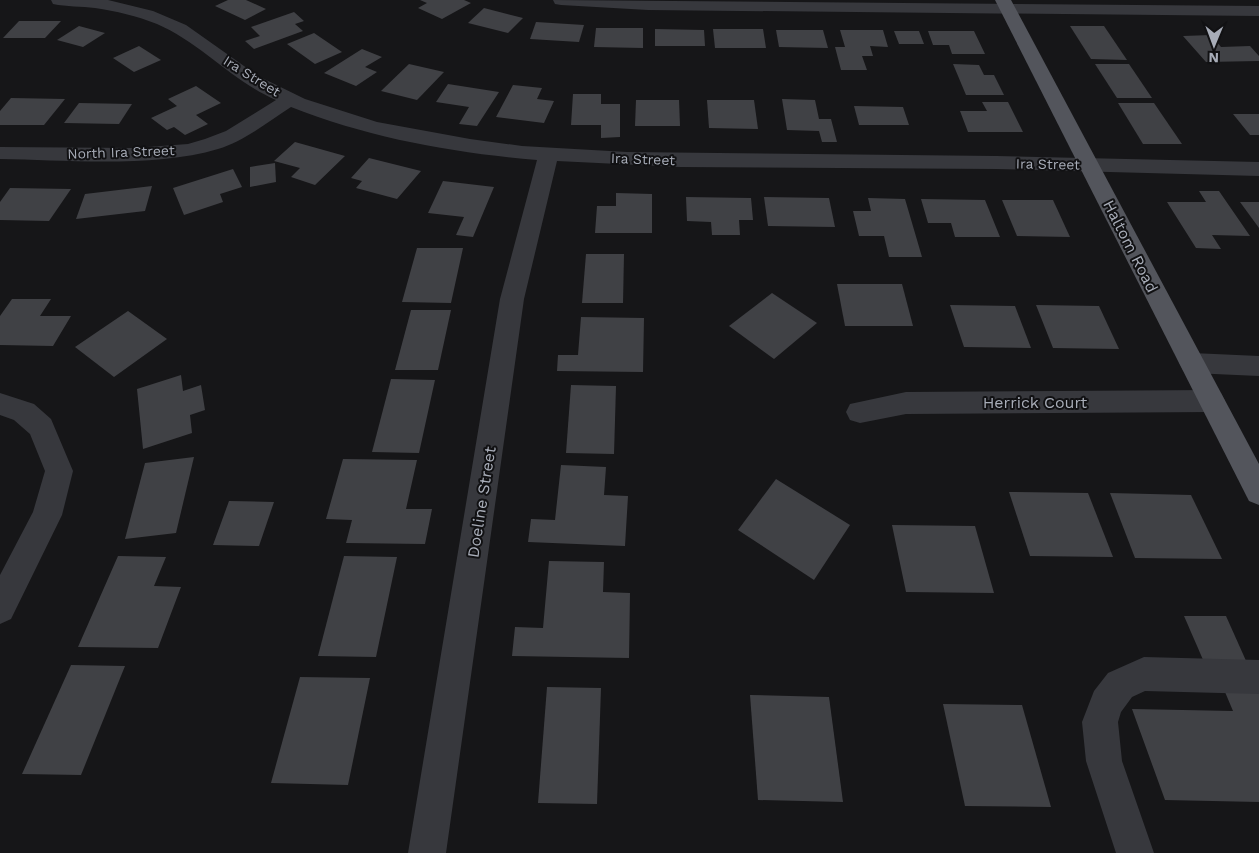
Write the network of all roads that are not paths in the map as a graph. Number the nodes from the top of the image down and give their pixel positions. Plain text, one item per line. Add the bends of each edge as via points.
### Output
1 (60, 0) edge
2 (561, 0) edge
3 (1005, 5) edge
4 (1259, 11) edge
5 (290, 100) junction
6 (0, 153) edge
7 (549, 154) junction
8 (1090, 165) junction
9 (1259, 168) edge
10 (1192, 363) junction
11 (1259, 366) edge
12 (1212, 401) junction
13 (0, 404) edge
14 (860, 412) dead end
15 (1259, 492) edge
16 (0, 608) edge
17 (1259, 676) edge
18 (427, 853) edge
19 (1135, 853) edge

1 - 5 street, Ira Street via 120,7 154,17 191,36 258,83
2 - 3 street via 648,5
3 - 4 street
3 - 8 main road, Haltom Road
5 - 6 street, North Ira Street via 234,135 188,150 134,154
5 - 7 street, Ira Street via 355,124 421,138
7 - 8 street, Ira Street via 648,160
7 - 18 street, Doeline Street via 512,299
8 - 9 street, Ira Street
8 - 10 main road, Haltom Road
10 - 11 street
10 - 12 main road, Haltom Road
12 - 14 street, Herrick Court via 906,403
12 - 15 main road, Haltom Road
13 - 16 street via 24,412 41,427 59,471 47,515
17 - 19 street via 1144,674 1120,685 1106,703 1100,722 1104,761

